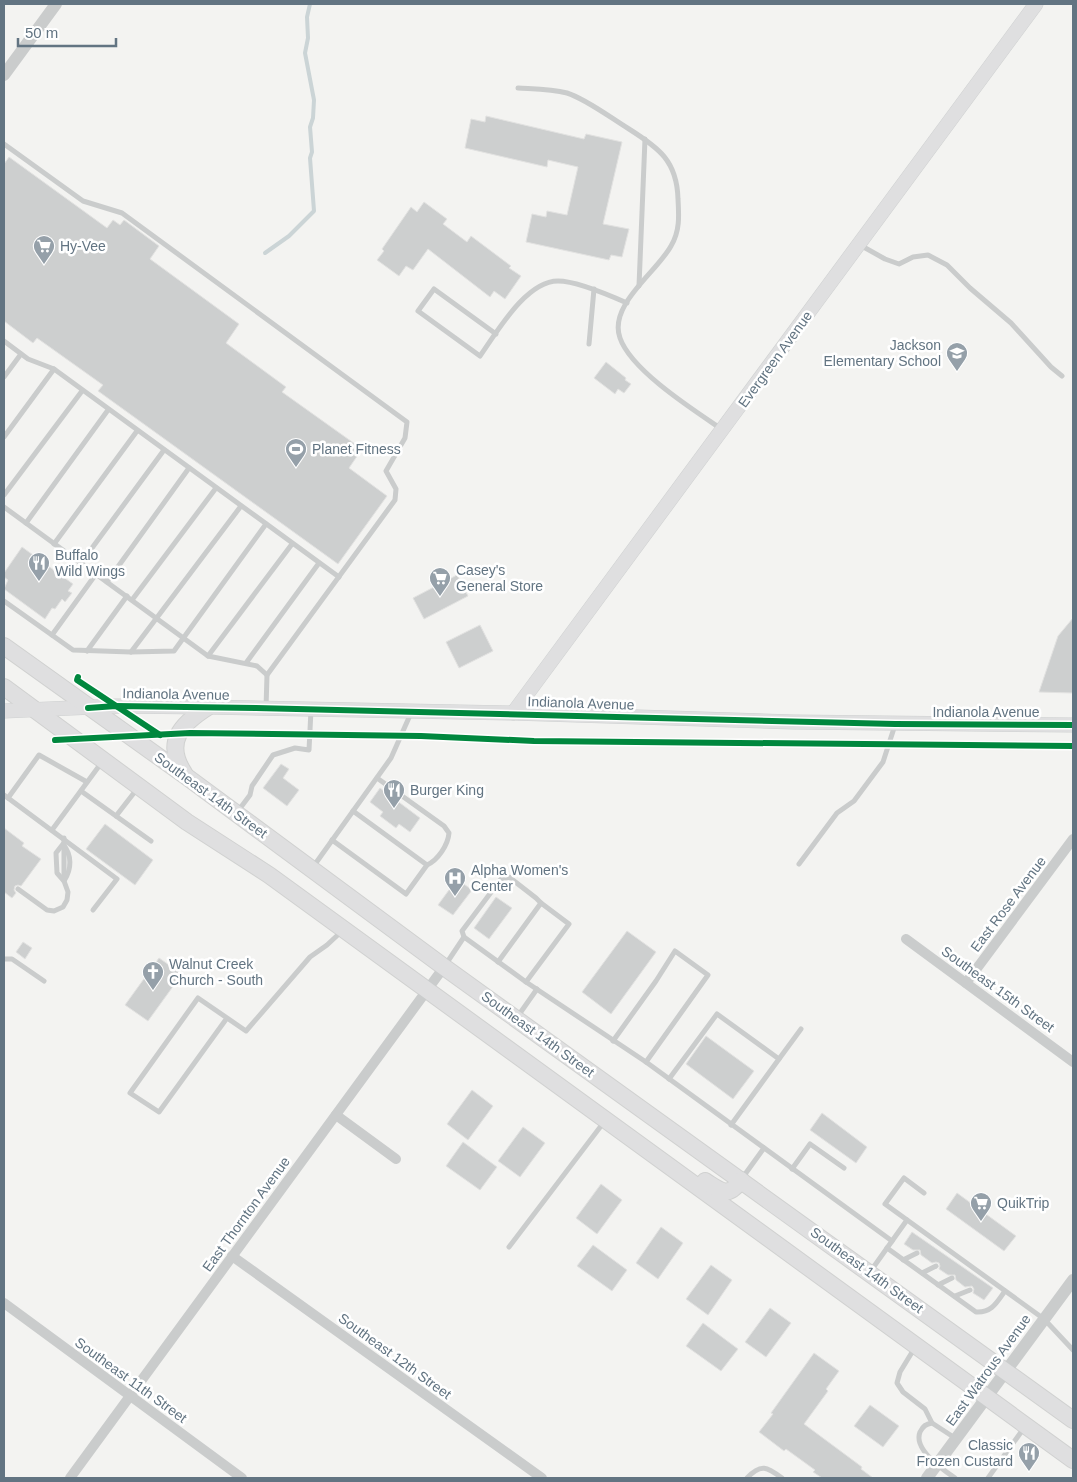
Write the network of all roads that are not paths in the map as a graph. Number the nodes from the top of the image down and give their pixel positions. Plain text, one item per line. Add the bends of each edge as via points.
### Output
1 (56, 4) edge
2 (1036, 4) edge
3 (4, 75) edge
4 (518, 88) dead end
5 (645, 140) junction
6 (4, 144) edge
7 (859, 244) junction
8 (638, 287) junction
9 (594, 289) junction
10 (627, 303) junction
11 (496, 334) junction
12 (4, 341) edge
13 (589, 344) dead end
14 (21, 354) junction
15 (54, 369) junction
16 (1062, 376) dead end
17 (4, 377) edge
18 (82, 391) junction
19 (108, 410) junction
20 (723, 430) junction
21 (137, 431) junction
22 (4, 437) edge
23 (164, 450) junction
24 (189, 468) junction
25 (216, 488) junction
26 (4, 496) edge
27 (4, 506) edge
28 (241, 506) junction
29 (26, 523) junction
30 (266, 524) junction
31 (54, 544) junction
32 (292, 544) junction
33 (81, 563) junction
34 (319, 563) junction
35 (96, 574) junction
36 (339, 577) junction
37 (107, 582) junction
38 (126, 596) junction
39 (132, 600) junction
40 (4, 601) edge
41 (156, 618) junction
42 (52, 635) junction
43 (184, 638) junction
44 (4, 646) edge
45 (86, 651) junction
46 (131, 652) junction
47 (208, 656) junction
48 (246, 663) junction
49 (267, 675) junction
50 (4, 687) edge
51 (208, 707) junction
52 (88, 708) junction
53 (266, 708) junction
54 (311, 709) junction
55 (4, 710) edge
56 (33, 710) junction
57 (412, 712) junction
58 (513, 714) junction
59 (895, 724) junction
60 (1073, 725) edge
61 (103, 761) junction
62 (187, 777) junction
63 (377, 778) junction
64 (87, 782) junction
65 (138, 787) junction
66 (81, 791) junction
67 (6, 797) edge
68 (353, 811) junction
69 (237, 814) junction
70 (116, 816) junction
71 (52, 830) junction
72 (332, 840) junction
73 (1073, 840) edge
74 (64, 841) junction
75 (150, 842) dead end
76 (799, 864) dead end
77 (427, 865) junction
78 (312, 869) junction
79 (18, 890) dead end
80 (541, 903) junction
81 (94, 910) dead end
82 (344, 929) junction
83 (464, 938) junction
84 (906, 939) dead end
85 (4, 959) edge
86 (498, 962) junction
87 (444, 967) junction
88 (44, 981) dead end
89 (526, 982) junction
90 (966, 983) junction
91 (537, 989) junction
92 (427, 990) junction
93 (227, 1018) junction
94 (516, 1018) junction
95 (801, 1029) dead end
96 (613, 1041) junction
97 (779, 1059) junction
98 (646, 1062) junction
99 (1073, 1062) edge
100 (669, 1079) junction
101 (336, 1115) junction
102 (606, 1120) junction
103 (731, 1125) junction
104 (629, 1136) junction
105 (764, 1148) junction
106 (396, 1159) dead end
107 (844, 1168) dead end
108 (792, 1169) junction
109 (741, 1180) junction
110 (924, 1193) dead end
111 (907, 1220) junction
112 (892, 1241) junction
113 (939, 1243) junction
114 (932, 1246) dead end
115 (508, 1247) dead end
116 (887, 1248) junction
117 (917, 1253) dead end
118 (232, 1256) junction
119 (957, 1256) junction
120 (951, 1259) dead end
121 (904, 1260) junction
122 (936, 1266) dead end
123 (974, 1269) junction
124 (968, 1271) dead end
125 (869, 1272) junction
126 (922, 1273) junction
127 (952, 1278) dead end
128 (1073, 1280) edge
129 (938, 1285) junction
130 (970, 1290) dead end
131 (1005, 1291) junction
132 (955, 1296) junction
133 (4, 1304) edge
134 (1044, 1319) junction
135 (916, 1346) junction
136 (1073, 1350) edge
137 (1006, 1371) junction
138 (130, 1397) junction
139 (987, 1397) junction
140 (1073, 1420) edge
141 (932, 1423) junction
142 (1026, 1426) junction
143 (956, 1439) junction
144 (1073, 1460) edge
145 (937, 1465) junction
146 (70, 1478) edge
147 (242, 1478) edge
148 (542, 1478) edge
149 (747, 1478) edge
150 (782, 1478) edge
151 (927, 1478) edge
152 (955, 1478) edge
153 (988, 1478) edge

1 - 3 street
2 - 7 main road, Evergreen Avenue
4 - 5 lane via 568,94
5 - 8 lane
5 - 8 lane via 664,155 675,173 680,224 671,246
6 - 36 lane via 83,202 122,213 407,422 405,438 386,471 396,489 395,500
7 - 16 lane via 885,260 899,264 913,257 928,255 947,265 1011,322
7 - 20 main road, Evergreen Avenue
8 - 10 lane
9 - 10 lane
9 - 11 lane via 558,281 544,283 532,290
9 - 13 lane
10 - 20 lane via 618,321 620,338 628,354 644,371
11 - 11 lane via 480,356 418,311 434,289
12 - 14 lane
14 - 15 lane via 28,360
14 - 17 lane
15 - 18 lane
15 - 22 lane
18 - 19 lane
18 - 26 lane
19 - 21 lane
19 - 29 lane
20 - 58 main road, Evergreen Avenue
21 - 23 lane
21 - 31 lane
23 - 24 lane
23 - 33 lane
24 - 25 lane
24 - 37 lane
25 - 28 lane
25 - 39 lane
27 - 29 lane
28 - 30 lane
28 - 41 lane
29 - 31 lane
30 - 32 lane
30 - 43 lane
31 - 33 lane
32 - 34 lane
32 - 47 lane
33 - 35 lane
34 - 36 lane
34 - 48 lane
35 - 37 lane
35 - 42 lane
36 - 49 lane
37 - 38 lane
38 - 39 lane
38 - 45 lane
39 - 41 lane
40 - 42 lane
41 - 43 lane
41 - 46 lane
42 - 45 lane via 73,650
43 - 46 lane via 174,651
43 - 47 lane
44 - 52 main road, Southeast 14th Street
45 - 46 lane
47 - 48 lane
48 - 49 lane via 257,666
49 - 53 lane
50 - 56 main road
51 - 52 main road, Indianola Avenue
51 - 53 main road, Indianola Avenue
51 - 62 main road via 188,722 176,738 175,756
52 - 56 main road, Indianola Avenue
52 - 62 main road, Southeast 14th Street
53 - 54 main road, Indianola Avenue
54 - 57 main road, Indianola Avenue
54 - 69 lane via 309,750 294,748 273,755
55 - 56 main road, Indianola Avenue
56 - 61 main road
57 - 58 main road, Indianola Avenue
57 - 63 lane via 391,758
58 - 59 main road, Indianola Avenue
59 - 60 main road, Indianola Avenue
59 - 76 lane via 883,762 854,801 837,813
61 - 64 lane
61 - 65 main road
62 - 69 main road, Southeast 14th Street
63 - 68 lane
63 - 77 lane via 444,826 449,833 448,842
64 - 66 lane
64 - 67 lane via 39,755
65 - 70 lane
65 - 82 main road
66 - 70 lane
66 - 71 lane
67 - 71 lane
68 - 72 lane
68 - 77 lane
69 - 78 main road, Southeast 14th Street
70 - 75 lane
71 - 74 lane
72 - 77 lane via 406,894
72 - 78 lane
73 - 90 street, East Rose Avenue
74 - 79 lane via 64,881 68,892 63,907 47,910
74 - 81 lane via 117,879
78 - 87 main road, Southeast 14th Street
80 - 83 lane via 508,878 501,879 462,932
80 - 86 lane
80 - 89 lane via 569,924
82 - 92 main road
82 - 93 lane via 310,957 246,1031
83 - 86 lane
83 - 87 lane
84 - 90 street, Southeast 15th Street
85 - 88 lane via 12,959
86 - 89 lane
87 - 92 street, East Thornton Avenue
87 - 94 main road, Southeast 14th Street
89 - 91 lane
90 - 99 street, Southeast 15th Street
91 - 94 lane
91 - 96 lane
92 - 101 street, East Thornton Avenue
92 - 102 main road
93 - 93 lane via 198,998 130,1093 159,1112
94 - 109 main road, Southeast 14th Street
95 - 97 lane
96 - 98 lane
96 - 98 lane via 674,951 708,975
97 - 100 lane via 717,1014
97 - 103 lane
98 - 100 lane
100 - 103 lane
101 - 106 street
101 - 118 street, East Thornton Avenue
102 - 104 main road
102 - 115 lane
103 - 105 lane
104 - 109 main road via 648,1141 720,1190 729,1192
104 - 135 main road
105 - 108 lane
105 - 109 lane
107 - 108 lane via 810,1144
108 - 112 lane
109 - 125 main road, Southeast 14th Street
110 - 111 lane via 904,1178 885,1204
111 - 112 lane
111 - 113 lane
112 - 116 lane
113 - 114 lane
113 - 119 lane
116 - 121 lane
116 - 125 lane
117 - 121 lane
118 - 138 street, East Thornton Avenue
118 - 148 street, Southeast 12th Street
119 - 120 lane
119 - 123 lane
121 - 126 lane
122 - 126 lane
123 - 124 lane
123 - 131 lane
125 - 137 main road, Southeast 14th Street
126 - 129 lane
127 - 129 lane
128 - 134 street, East Watrous Avenue
129 - 132 lane
130 - 132 lane
131 - 132 lane via 991,1310 984,1313 976,1312
131 - 134 lane
133 - 138 street, Southeast 11th Street
134 - 136 lane
134 - 137 street, East Watrous Avenue
135 - 139 main road
135 - 141 lane via 900,1372 898,1383 903,1392 925,1409
137 - 139 street, East Watrous Avenue
137 - 140 main road, Southeast 14th Street
138 - 146 street, East Thornton Avenue
138 - 147 street, Southeast 11th Street
139 - 142 main road
139 - 143 street, East Watrous Avenue
141 - 143 lane
141 - 145 lane via 922,1428 918,1438 919,1444
142 - 144 main road
142 - 153 lane
143 - 145 street, East Watrous Avenue
145 - 151 street, East Watrous Avenue
145 - 152 lane
149 - 150 lane via 762,1467

